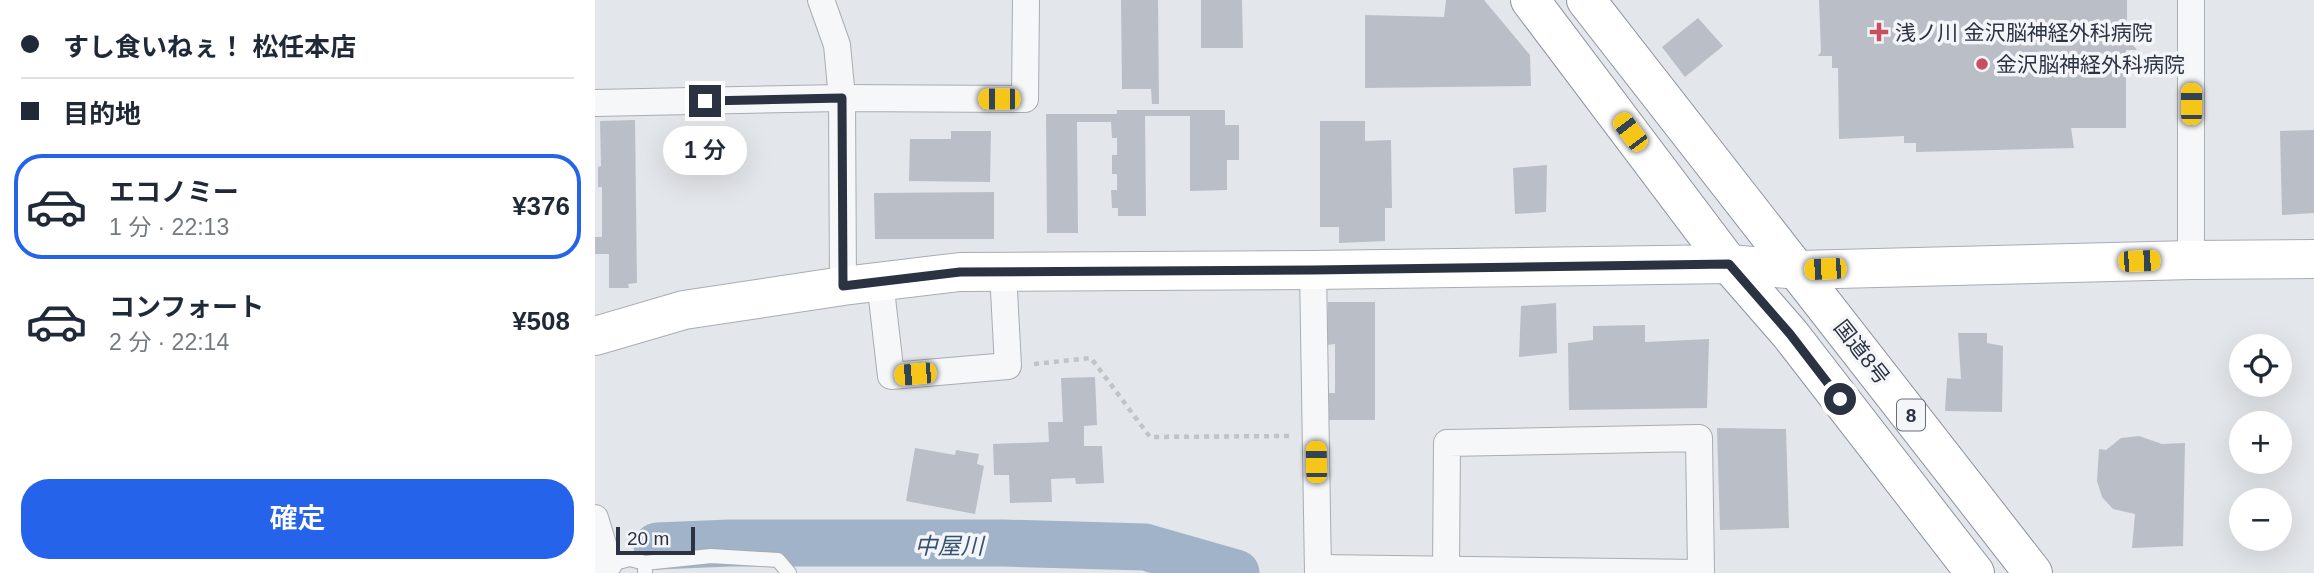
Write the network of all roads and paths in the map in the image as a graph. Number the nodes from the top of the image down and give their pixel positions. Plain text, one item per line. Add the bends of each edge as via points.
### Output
1 (821, 0) edge
2 (1026, 0) edge
3 (1530, 0) edge
4 (1586, 0) edge
5 (2191, 0) edge
6 (842, 98) junction
7 (595, 103) edge
8 (2314, 259) edge
9 (2192, 260) junction
10 (1729, 264) junction
11 (1313, 270) junction
12 (1798, 270) junction
13 (1003, 272) junction
14 (861, 284) junction
15 (595, 336) edge
16 (1008, 366) junction
17 (1316, 436) junction
18 (595, 518) edge
19 (1965, 561) edge
20 (602, 566) edge
21 (2028, 567) edge
22 (645, 568) edge
23 (1446, 569) junction
24 (1318, 571) edge
25 (1701, 572) edge
26 (789, 573) edge

1 - 6 street via 837,45
2 - 6 street via 1025,99
3 - 10 main road, 8
4 - 12 main road, 国道8号 / 8
5 - 9 street
6 - 7 street
6 - 14 street
8 - 9 main road
9 - 12 main road
10 - 11 main road
10 - 12 main road
10 - 19 main road, 8 via 1790,334
11 - 13 main road
11 - 17 street
12 - 21 main road, 国道8号 / 8
13 - 14 main road via 960,272
13 - 16 street
14 - 15 main road via 684,310
14 - 16 street via 891,376
16 - 17 path via 1091,358 1150,437
17 - 24 street
18 - 20 street
20 - 22 lane via 630,559
22 - 26 lane via 711,556 778,560
23 - 24 street
23 - 25 street
23 - 25 street via 1447,443 1699,438

